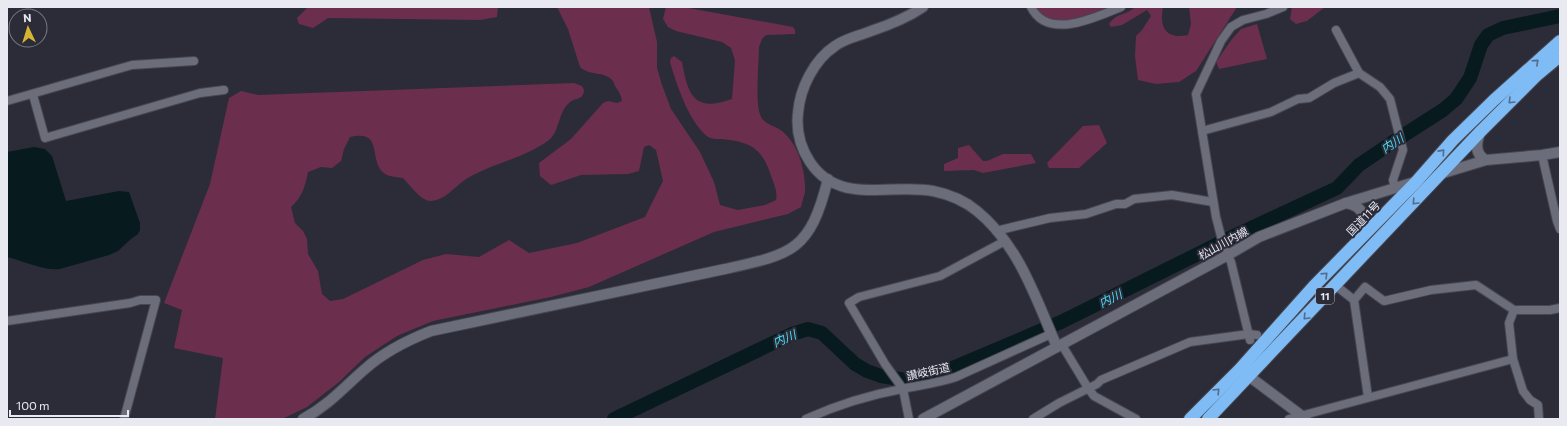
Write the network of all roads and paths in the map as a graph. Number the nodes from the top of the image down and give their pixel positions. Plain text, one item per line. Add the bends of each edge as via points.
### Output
1 (923, 7) edge
2 (1031, 7) edge
3 (1121, 7) edge
4 (1283, 7) edge
5 (1336, 30) dead end
6 (1560, 41) edge
7 (1560, 56) edge
8 (194, 61) dead end
9 (1359, 73) junction
10 (224, 90) dead end
11 (33, 95) junction
12 (7, 101) edge
13 (1202, 131) junction
14 (1481, 132) junction
15 (1560, 152) edge
16 (1542, 155) junction
17 (1486, 160) junction
18 (1441, 173) junction
19 (828, 179) junction
20 (1416, 182) junction
21 (1395, 188) junction
22 (1213, 202) junction
23 (1346, 204) junction
24 (1560, 229) edge
25 (996, 231) junction
26 (1361, 238) junction
27 (1005, 241) junction
28 (1226, 252) junction
29 (1335, 286) junction
30 (1354, 300) junction
31 (1560, 308) edge
32 (1514, 310) junction
33 (7, 321) edge
34 (1051, 332) junction
35 (1060, 346) junction
36 (1513, 359) junction
37 (1240, 369) junction
38 (1249, 377) junction
39 (901, 386) junction
40 (1088, 388) junction
41 (1368, 397) junction
42 (1304, 417) edge
43 (124, 419) edge
44 (303, 419) edge
45 (806, 419) edge
46 (909, 419) edge
47 (923, 419) edge
48 (1033, 419) edge
49 (1136, 419) edge
50 (1190, 419) edge
51 (1208, 419) edge
52 (1288, 419) edge
53 (1539, 419) edge

1 - 19 street via 898,21 835,46 811,73 800,101 799,136 813,166
2 - 3 street via 1042,20 1061,25 1083,21
4 - 13 street via 1243,20 1231,27 1221,42 1196,94
5 - 9 street
20 -> 6 highway, 国道11号 / 11 via 1453,140
7 -> 14 highway, 11 via 1536,76
8 - 11 street via 132,65
9 - 13 street via 1334,83 1309,98 1298,99 1271,112
9 - 21 street via 1380,87 1390,99 1403,150 1393,180
10 - 11 street via 200,93 45,138
11 - 12 street
13 - 22 street
14 - 17 street via 1476,145 1479,155
14 - 18 highway, 11
15 - 16 street, 松山川内線
16 - 17 street, 松山川内線
16 - 24 street
17 - 18 street, 松山川内線
18 - 20 street, 松山川内線
18 -> 29 highway, 11
19 - 25 street via 856,190 934,191 964,202 977,211
19 - 44 street via 819,211 809,232 801,242 780,255 718,271 431,331 383,355 335,398
20 - 21 street, 松山川内線
20 - 26 highway, 国道11号 / 11
21 - 23 street, 松山川内線
22 - 25 street via 1172,195 1134,199 1125,204 1116,204 1086,214 1050,218
22 - 28 street
23 - 26 street via 1353,205 1363,213
23 - 28 street, 松山川内線
25 - 27 street
37 -> 26 highway, 国道11号 / 11
27 - 34 street via 1019,261
27 - 39 street via 940,276 859,297 849,304
28 - 35 street, 松山川内線
28 - 40 street via 1252,336 1190,342
29 - 30 street
29 -> 38 highway, 11
30 - 32 street via 1365,287 1384,301 1431,290 1476,284
30 - 41 street
31 - 32 street
32 - 36 street via 1509,323
33 - 43 street via 140,300 156,300
34 - 35 street
34 - 39 street, 讃岐街道 via 956,377 940,382
35 - 40 street
35 - 47 street, 松山川内線
36 - 41 street
36 - 53 street via 1524,391 1530,400 1538,405
37 - 38 street
50 -> 37 highway, 国道11号 / 11
38 - 42 street
38 - 51 highway, 11
39 - 45 street, 讃岐街道 via 832,407
39 - 46 street
40 - 48 street
40 - 49 street via 1094,396
41 - 42 street
42 - 52 street

